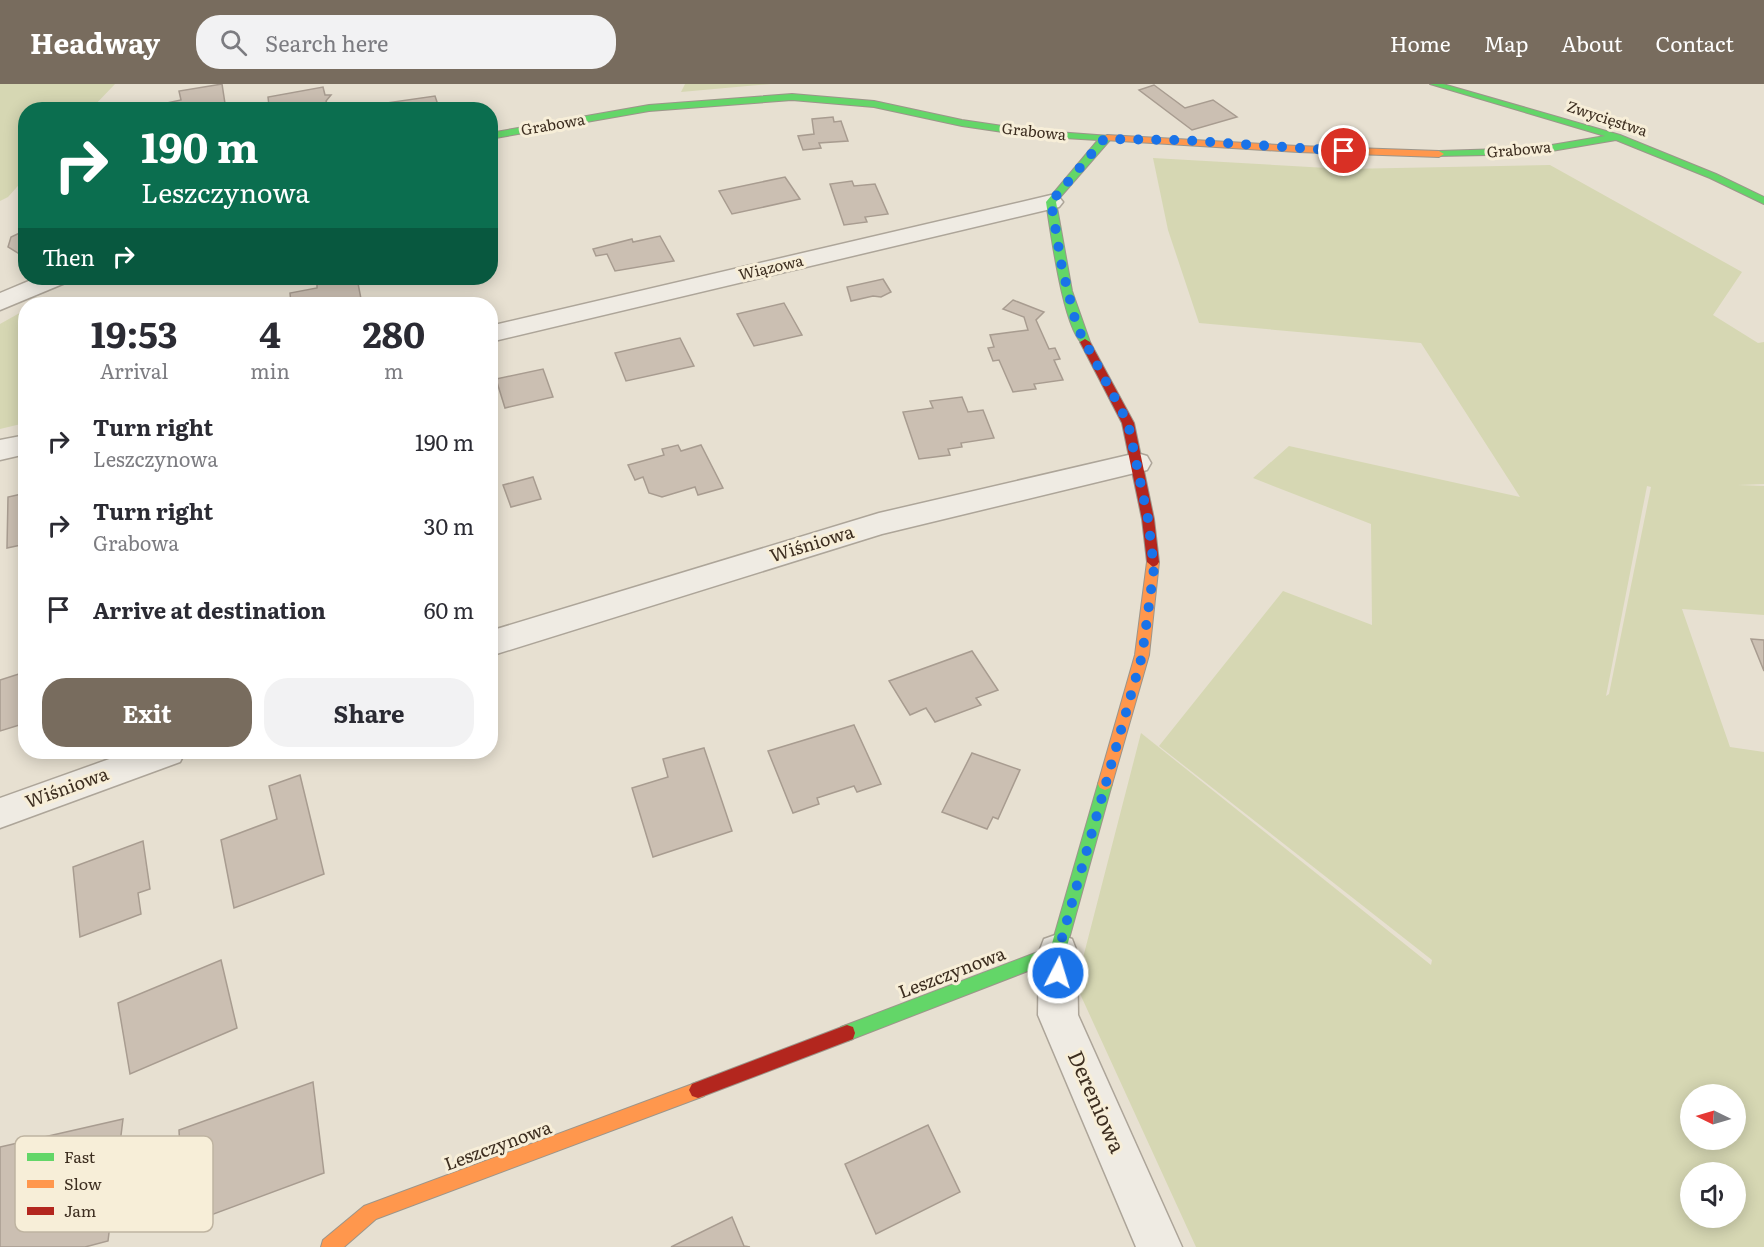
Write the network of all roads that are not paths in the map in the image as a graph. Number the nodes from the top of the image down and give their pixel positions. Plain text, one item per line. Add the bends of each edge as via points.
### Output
1 (1434, 84) edge
2 (498, 135) edge
3 (1617, 137) junction
4 (1104, 139) junction
5 (1764, 201) edge
6 (1051, 202) junction
7 (40, 285) edge
8 (0, 302) edge
9 (498, 332) edge
10 (18, 446) edge
11 (0, 450) edge
12 (1137, 463) junction
13 (498, 642) edge
14 (149, 759) edge
15 (0, 813) edge
16 (1058, 952) junction
17 (330, 1247) edge
18 (1159, 1247) edge

1 - 3 street, Zwycięstwa
2 - 4 street, Grabowa via 649,108 792,97 874,104 1030,134
3 - 4 street, Grabowa via 1534,151 1480,154
3 - 5 street, Zwycięstwa
4 - 6 street
6 - 9 street, Wiązowa
6 - 12 street via 1077,327 1128,423
7 - 8 street
10 - 11 street
12 - 13 street, Wiśniowa via 879,524
12 - 16 street via 1154,568 1142,656
14 - 15 street, Wiśniowa
16 - 17 street, Leszczynowa via 370,1212
16 - 18 street, Dereniowa via 1058,1015

